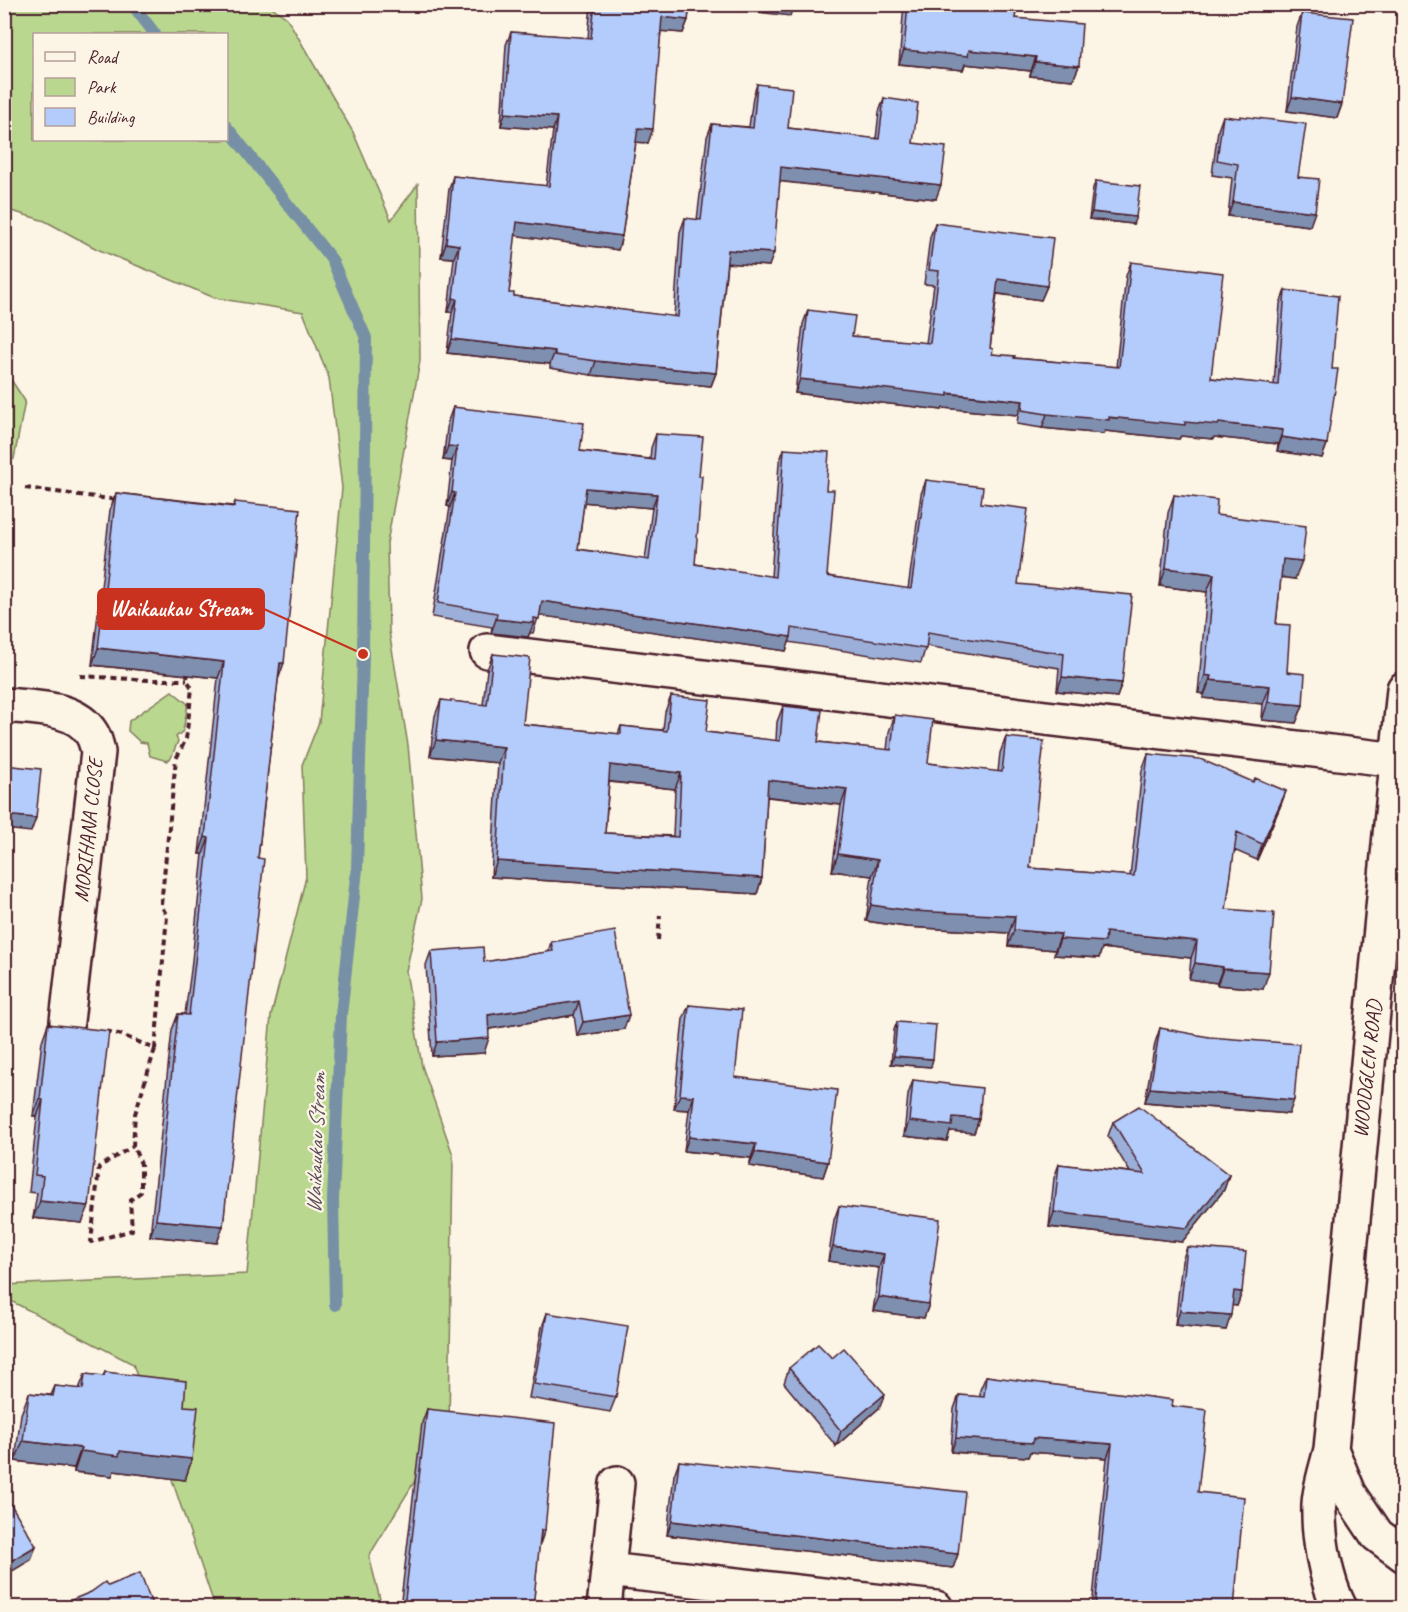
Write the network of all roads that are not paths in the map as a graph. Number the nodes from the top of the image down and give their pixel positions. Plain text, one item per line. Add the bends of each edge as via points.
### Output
1 (487, 651) dead end
2 (1404, 689) edge
3 (4, 705) edge
4 (1397, 760) junction
5 (67, 1021) road end
6 (1330, 1449) junction
7 (617, 1483) dead end
8 (1404, 1555) edge
9 (608, 1570) junction
10 (604, 1608) edge
11 (936, 1608) edge
12 (1340, 1608) edge

1 - 4 street
2 - 4 street, WOODGLEN ROAD
3 - 5 street, MORIHANA CLOSE via 56,711 77,719 92,734 98,752
4 - 6 street, WOODGLEN ROAD
6 - 8 street, WOODGLEN ROAD via 1349,1493 1377,1535
6 - 12 street, WOODGLEN ROAD via 1319,1503 1332,1593
7 - 9 street
9 - 10 street
9 - 11 street

